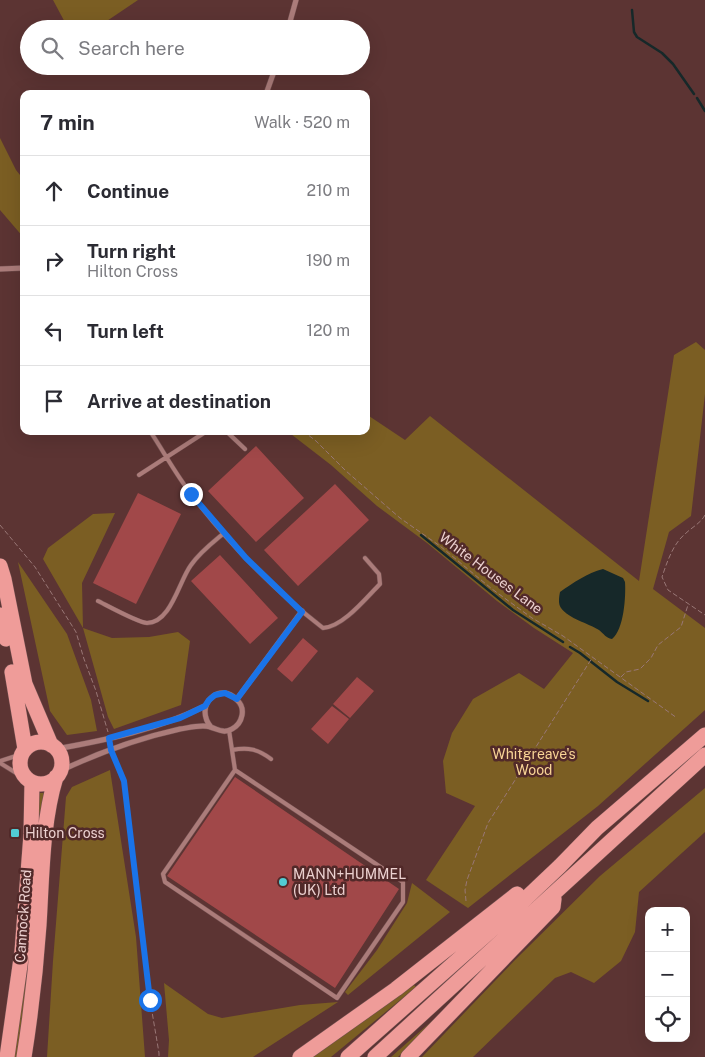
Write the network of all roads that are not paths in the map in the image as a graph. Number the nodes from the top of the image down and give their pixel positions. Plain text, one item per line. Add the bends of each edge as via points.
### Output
1 (296, 0) edge
2 (290, 20) edge
3 (273, 75) edge
4 (267, 90) edge
5 (20, 268) edge
6 (0, 269) edge
7 (153, 435) edge
8 (202, 435) edge
9 (230, 435) edge
10 (245, 449) dead end
11 (167, 457) junction
12 (139, 474) dead end
13 (224, 533) junction
14 (365, 558) dead end
15 (0, 566) edge
16 (98, 601) dead end
17 (302, 612) junction
18 (0, 615) edge
19 (237, 699) junction
20 (205, 706) junction
21 (211, 727) junction
22 (229, 730) junction
23 (705, 734) edge
24 (54, 747) junction
25 (232, 750) junction
26 (23, 751) junction
27 (705, 755) edge
28 (271, 759) dead end
29 (0, 762) edge
30 (235, 770) junction
31 (58, 774) junction
32 (29, 780) junction
33 (598, 828) junction
34 (554, 893) junction
35 (7, 1057) edge
36 (24, 1057) edge
37 (300, 1057) edge
38 (348, 1057) edge
39 (375, 1057) edge
40 (408, 1057) edge

1 - 2 street
3 - 4 street
5 - 6 street
7 - 11 lane
8 - 11 lane
9 - 10 lane
11 - 12 lane
11 - 13 lane via 191,494
13 - 16 lane via 189,566 165,614 158,621 146,624
13 - 17 lane
14 - 17 lane via 379,574 380,584 340,622 323,628
15 - 24 highway via 24,684
17 - 19 street
18 - 26 highway via 18,702
19 - 20 street via 221,693
19 - 22 street via 242,715 237,725
20 - 21 street via 205,717
20 - 24 street via 180,718 109,738
21 - 22 street
21 - 31 street via 180,729 143,738
22 - 25 lane
23 - 33 highway
24 - 26 highway via 38,742
24 - 31 highway via 61,758
25 - 28 lane via 260,751
25 - 30 lane
26 - 29 lane
26 - 32 highway via 20,767
27 - 34 highway
29 - 32 lane
30 - 30 lane via 403,882 403,902 337,998 165,882 164,874
31 - 32 highway via 46,784
31 - 36 highway, Cannock Road via 51,794 44,851 37,964
32 - 35 highway, Cannock Road via 32,834 22,951
33 - 37 highway via 396,989
33 - 38 highway via 482,939
34 - 39 highway
34 - 40 highway via 553,907

